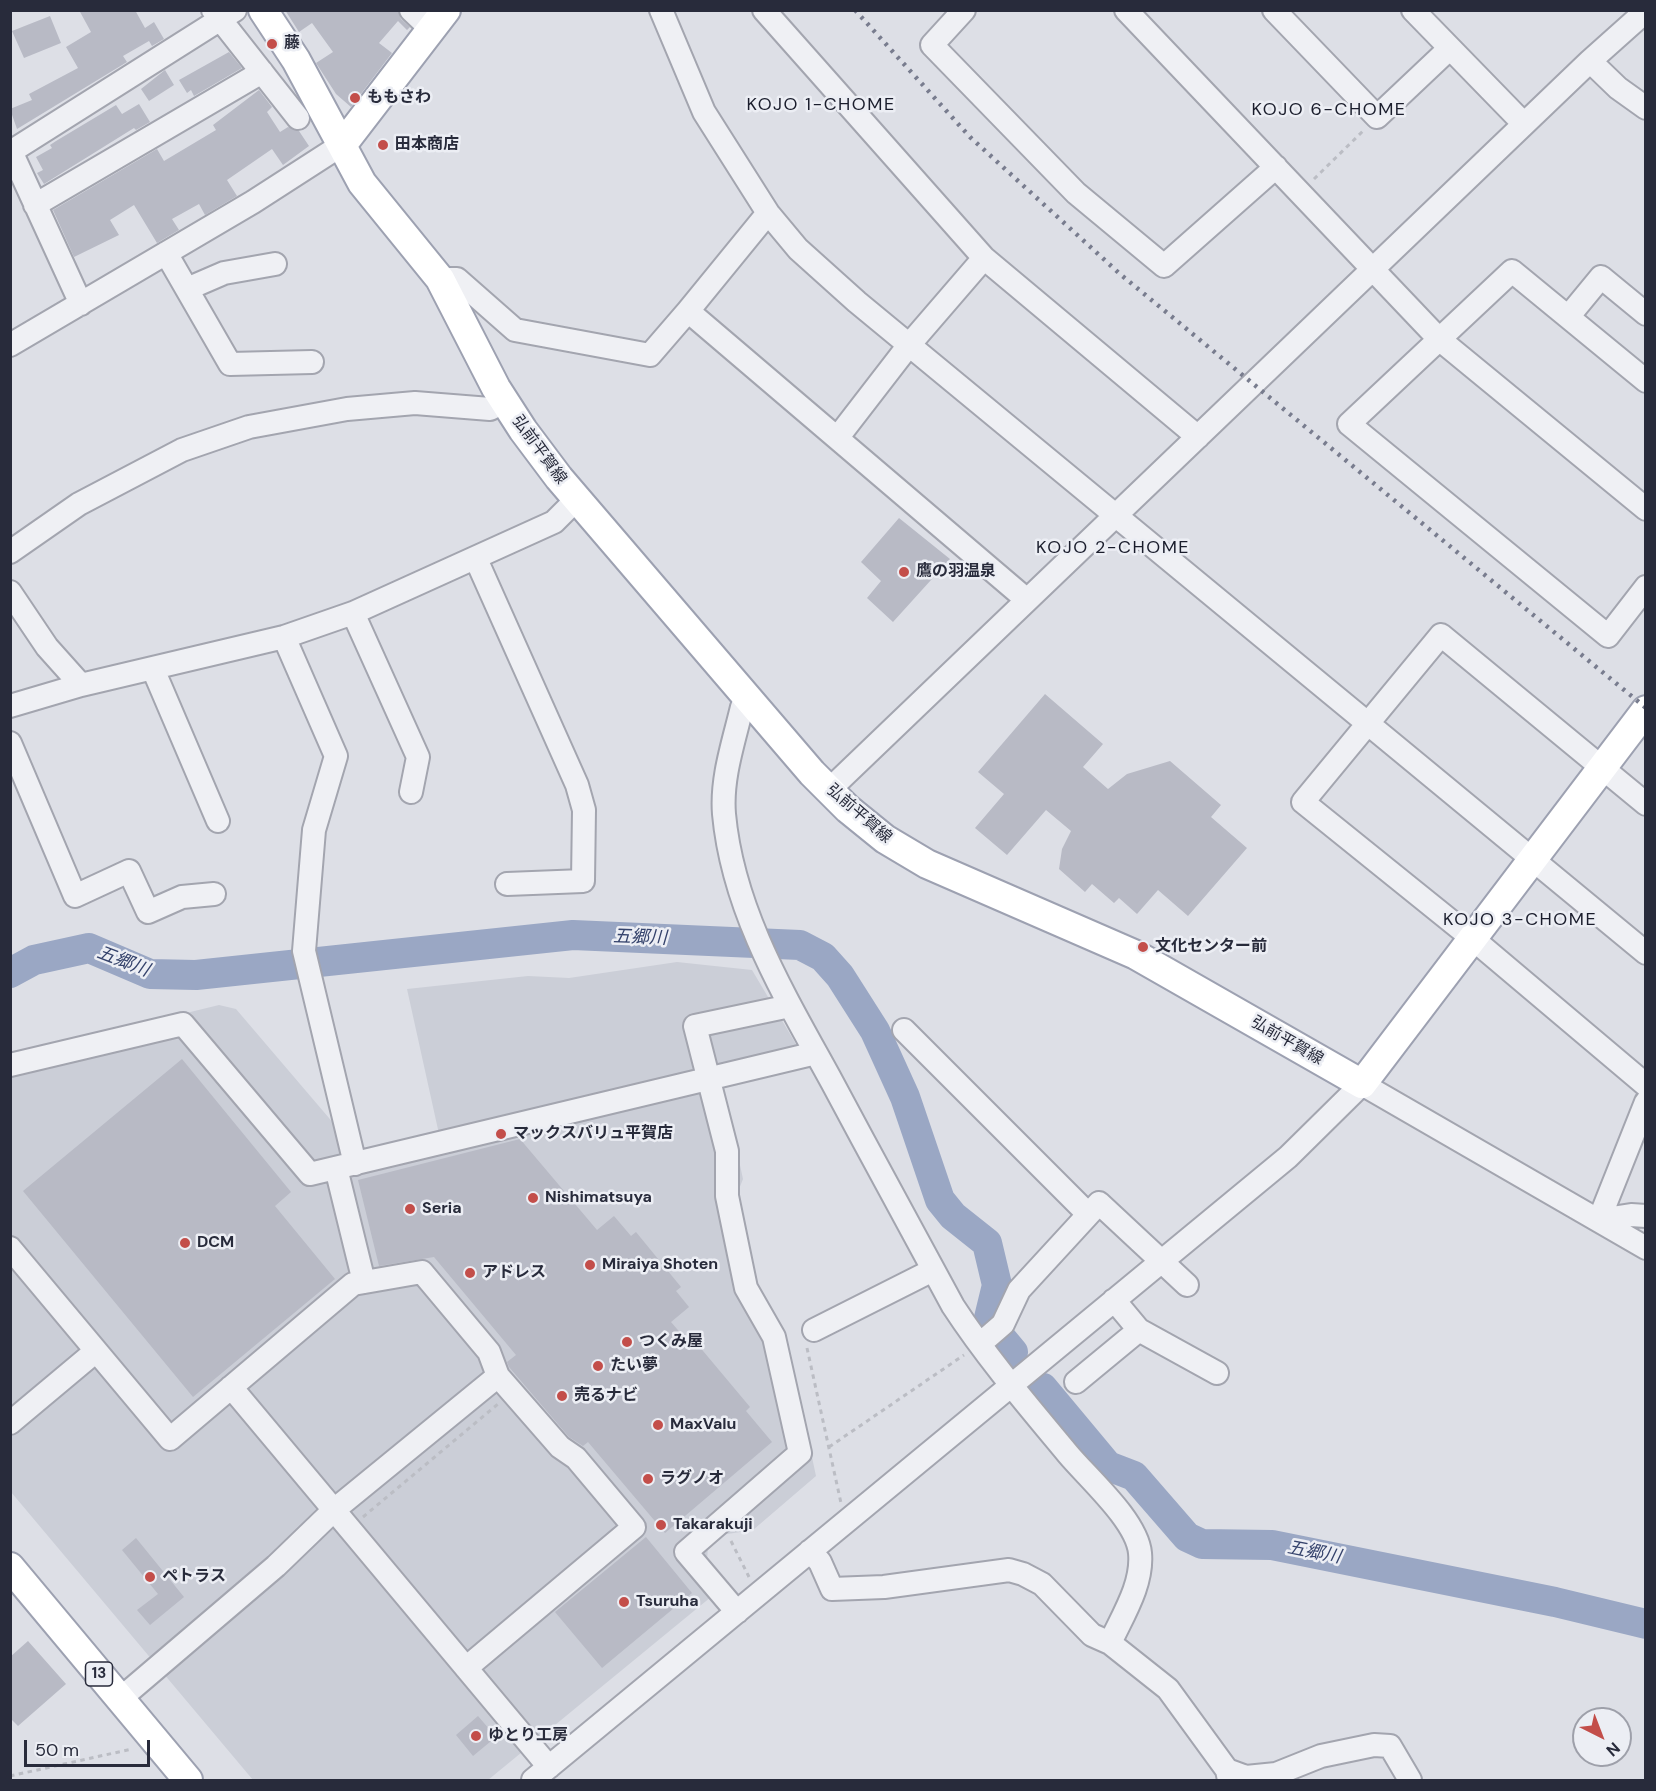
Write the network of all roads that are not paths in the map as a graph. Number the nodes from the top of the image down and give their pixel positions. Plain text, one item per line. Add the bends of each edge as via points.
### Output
1 (263, 10) edge
2 (411, 10) edge
3 (661, 10) edge
4 (764, 10) edge
5 (964, 10) edge
6 (1126, 10) edge
7 (1275, 10) edge
8 (1413, 10) edge
9 (1646, 11) edge
10 (223, 14) edge
11 (439, 20) edge
12 (1449, 49) junction
13 (1590, 61) junction
14 (261, 72) junction
15 (1646, 108) edge
16 (298, 118) dead end
17 (1524, 124) junction
18 (343, 144) junction
19 (11, 150) edge
20 (1276, 167) junction
21 (35, 205) junction
22 (768, 213) junction
23 (166, 253) junction
24 (984, 258) junction
25 (275, 264) dead end
26 (1372, 269) junction
27 (440, 279) junction
28 (187, 289) junction
29 (81, 304) junction
30 (688, 311) junction
31 (1646, 314) edge
32 (1568, 317) junction
33 (1439, 339) junction
34 (10, 345) edge
35 (909, 345) junction
36 (312, 362) dead end
37 (1646, 381) edge
38 (504, 402) junction
39 (838, 437) junction
40 (1198, 437) junction
41 (577, 499) junction
42 (1646, 509) edge
43 (1116, 516) junction
44 (10, 552) edge
45 (476, 559) junction
46 (1646, 587) edge
47 (10, 592) edge
48 (1027, 600) junction
49 (353, 613) junction
50 (284, 637) junction
51 (153, 669) junction
52 (81, 685) junction
53 (749, 699) junction
54 (10, 706) edge
55 (1646, 710) edge
56 (1367, 723) junction
57 (10, 743) edge
58 (1602, 768) junction
59 (829, 790) junction
60 (411, 792) dead end
61 (1646, 804) edge
62 (218, 821) dead end
63 (1533, 859) junction
64 (507, 884) dead end
65 (214, 894) dead end
66 (1473, 939) junction
67 (1646, 953) edge
68 (790, 1006) junction
69 (904, 1030) dead end
70 (816, 1053) junction
71 (10, 1065) edge
72 (708, 1079) junction
73 (1362, 1084) junction
74 (1646, 1085) edge
75 (1646, 1102) edge
76 (345, 1166) junction
77 (1088, 1214) junction
78 (1646, 1216) edge
79 (1599, 1220) junction
80 (10, 1248) edge
81 (1646, 1248) edge
82 (1162, 1261) junction
83 (933, 1270) junction
84 (364, 1282) junction
85 (1187, 1285) dead end
86 (1114, 1300) junction
87 (1140, 1330) junction
88 (809, 1334) road end
89 (990, 1335) junction
90 (96, 1351) junction
91 (1217, 1373) dead end
92 (1076, 1382) dead end
93 (1012, 1385) junction
94 (502, 1386) junction
95 (231, 1387) junction
96 (10, 1424) edge
97 (334, 1510) junction
98 (810, 1551) junction
99 (10, 1567) edge
100 (737, 1612) junction
101 (1110, 1643) junction
102 (466, 1668) junction
103 (120, 1699) junction
104 (541, 1774) edge
105 (1228, 1775) edge
106 (188, 1780) edge
107 (1410, 1780) edge

1 - 18 main road, 弘前平賀線
2 - 11 street
3 - 22 street via 704,112
4 - 24 street
5 - 20 street via 932,45 1076,193 1164,266
6 - 20 street
7 - 12 street via 1377,117
8 - 12 street
9 - 13 street
10 - 14 street
10 - 19 street
11 - 18 main road
12 - 17 street
13 - 15 street
13 - 17 street
14 - 16 street
14 - 21 street
17 - 26 street
18 - 23 street
18 - 27 main road, 弘前平賀線 via 362,183
19 - 21 street
20 - 26 street
21 - 29 street
22 - 30 street
22 - 35 street via 798,249
23 - 28 street
23 - 29 street
24 - 35 street
24 - 40 street
25 - 28 street via 224,273
26 - 33 street
26 - 40 street
27 - 30 street via 457,279 515,330 650,355
27 - 38 main road, 弘前平賀線
28 - 36 street via 230,364
29 - 34 street
30 - 39 street
31 - 32 street via 1601,277
32 - 33 street via 1512,271
32 - 37 street
33 - 42 street
33 - 46 street via 1349,424 1608,636
35 - 39 street
35 - 43 street
38 - 41 main road, 弘前平賀線
38 - 44 street via 490,409 415,403 347,409 249,428 182,450 79,504
39 - 48 street
40 - 43 street
41 - 45 street via 554,522
41 - 53 main road, 弘前平賀線
43 - 48 street
43 - 56 street
45 - 49 street
45 - 64 street via 577,785 584,810 583,881
47 - 52 street via 47,647
48 - 59 street
49 - 50 street
49 - 60 street via 418,757
50 - 51 street
50 - 76 street via 336,756 314,830 304,951
51 - 52 street
51 - 62 street
52 - 54 street
53 - 59 main road, 弘前平賀線
53 - 68 street via 742,707 724,784 724,813 730,848 760,946
55 - 58 main road
56 - 58 street via 1441,635
56 - 63 street
56 - 66 street via 1303,802
57 - 65 street via 75,896 129,871 148,912 182,897
58 - 61 street
58 - 63 main road
59 - 73 main road, 弘前平賀線 via 867,826 903,851 1136,956
63 - 66 main road
63 - 67 street
66 - 73 main road
66 - 74 street
68 - 70 street
68 - 72 street via 695,1026
69 - 77 street
70 - 72 street
70 - 83 street
71 - 76 street via 183,1024 310,1174
72 - 76 street
72 - 100 street via 727,1151 727,1196 746,1288 774,1337 800,1453 686,1552
73 - 79 street
73 - 82 street via 1288,1157
75 - 79 street
76 - 84 street
77 - 82 street via 1099,1203
77 - 89 street via 1019,1290
78 - 79 street
79 - 81 street
80 - 90 street
82 - 85 street
82 - 86 street
83 - 88 street
83 - 89 street via 953,1306
84 - 94 street via 422,1272 489,1352
84 - 95 street via 353,1284
86 - 87 street
86 - 93 street
87 - 91 street
87 - 92 street
89 - 93 street
90 - 95 street via 170,1439
90 - 96 street
93 - 98 street
93 - 101 street via 1137,1538 1140,1552 1136,1586
94 - 97 street
94 - 102 street via 560,1447 576,1458 634,1527
95 - 97 street
97 - 102 street
97 - 103 street via 276,1566
98 - 100 street
98 - 101 street via 820,1562 832,1589 884,1587 1009,1570 1023,1574 1042,1584 1092,1635
99 - 103 main road, 13
100 - 104 street
101 - 105 street via 1168,1689
102 - 104 street
103 - 106 main road, 13
105 - 107 street via 1276,1774 1321,1756 1374,1745 1390,1746

